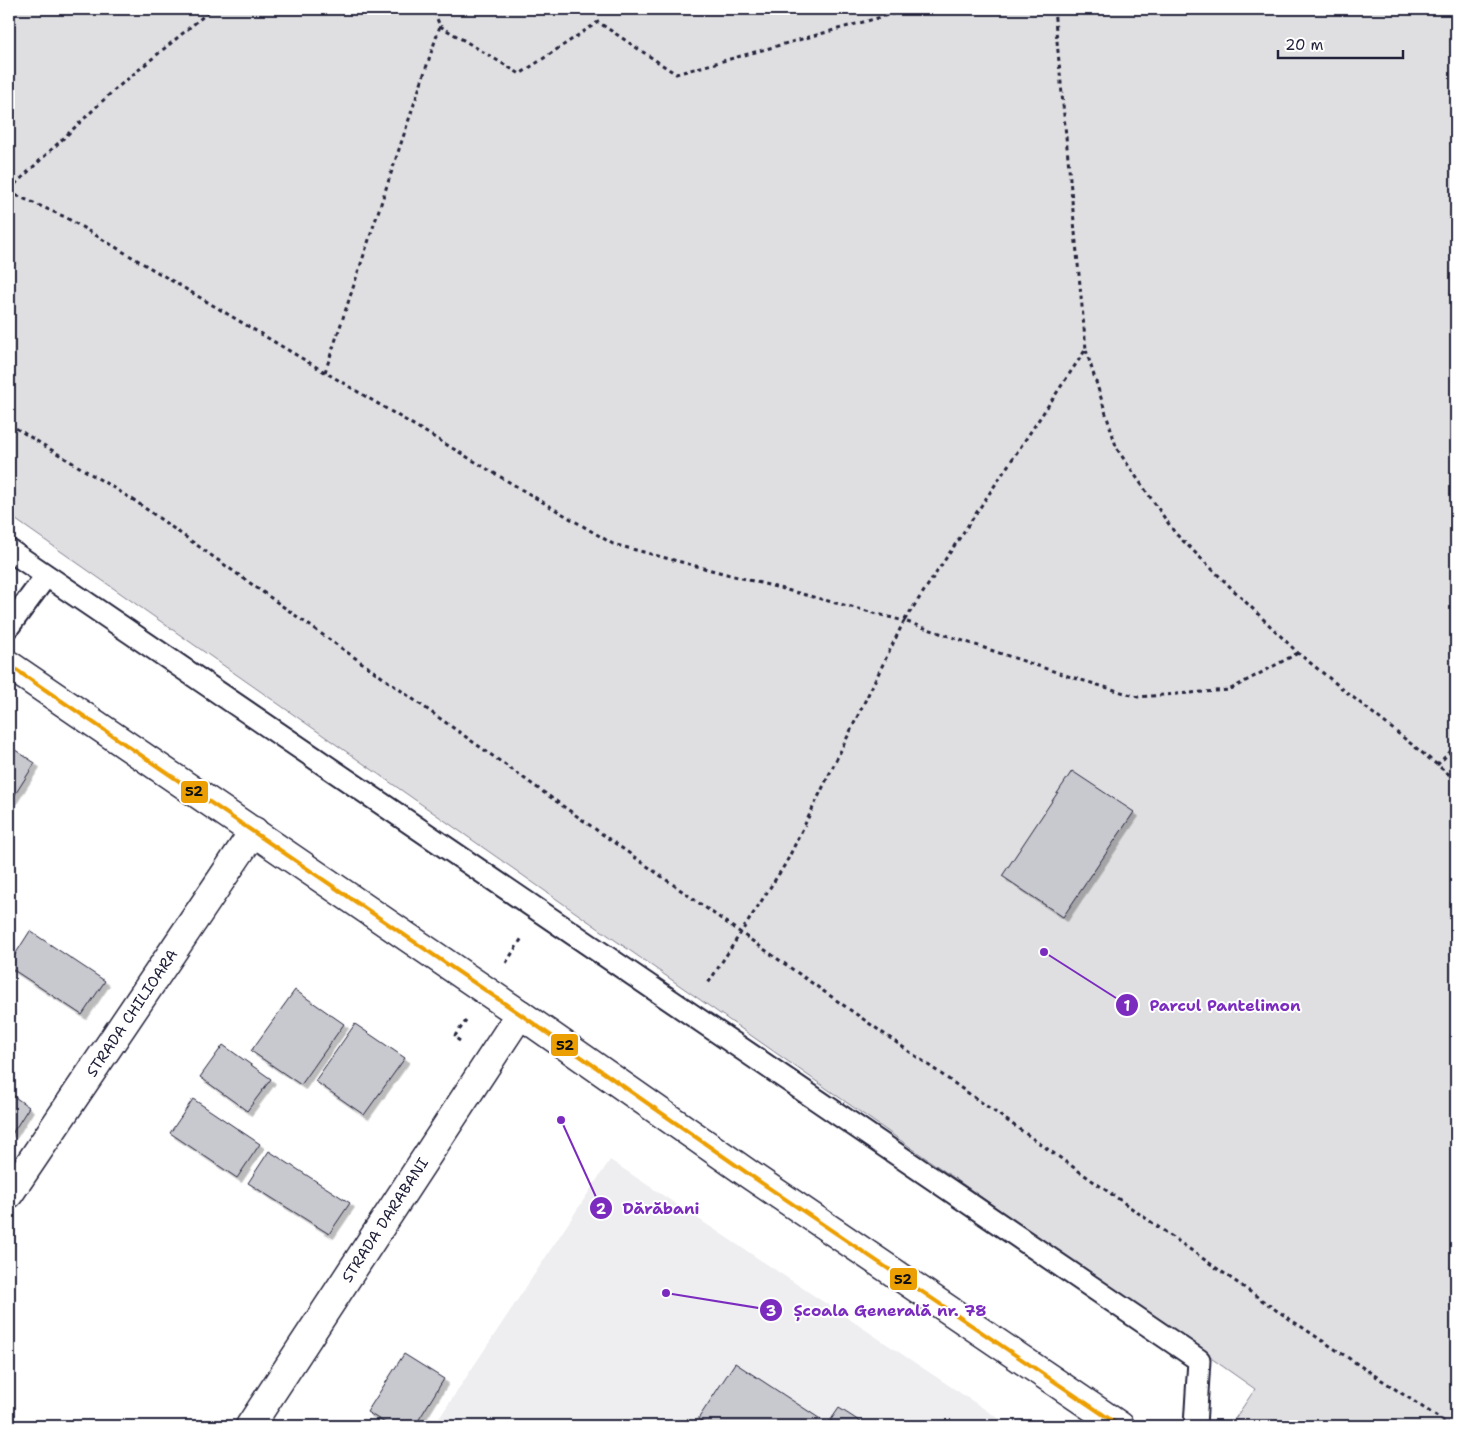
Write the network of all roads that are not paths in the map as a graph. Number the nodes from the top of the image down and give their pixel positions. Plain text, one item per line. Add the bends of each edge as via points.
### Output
1 (9, 550) edge
2 (46, 576) junction
3 (9, 626) edge
4 (9, 665) edge
5 (254, 831) junction
6 (520, 1014) junction
7 (9, 1194) edge
8 (250, 1426) edge
9 (1120, 1426) edge
10 (1195, 1426) edge

1 - 2 lane
2 - 3 lane
2 - 10 lane via 1199,1360
4 - 5 main road
5 - 6 main road
5 - 7 main road, STRADA CHILIOARA
6 - 8 main road, STRADA DARABANI
6 - 9 main road via 750,1175

